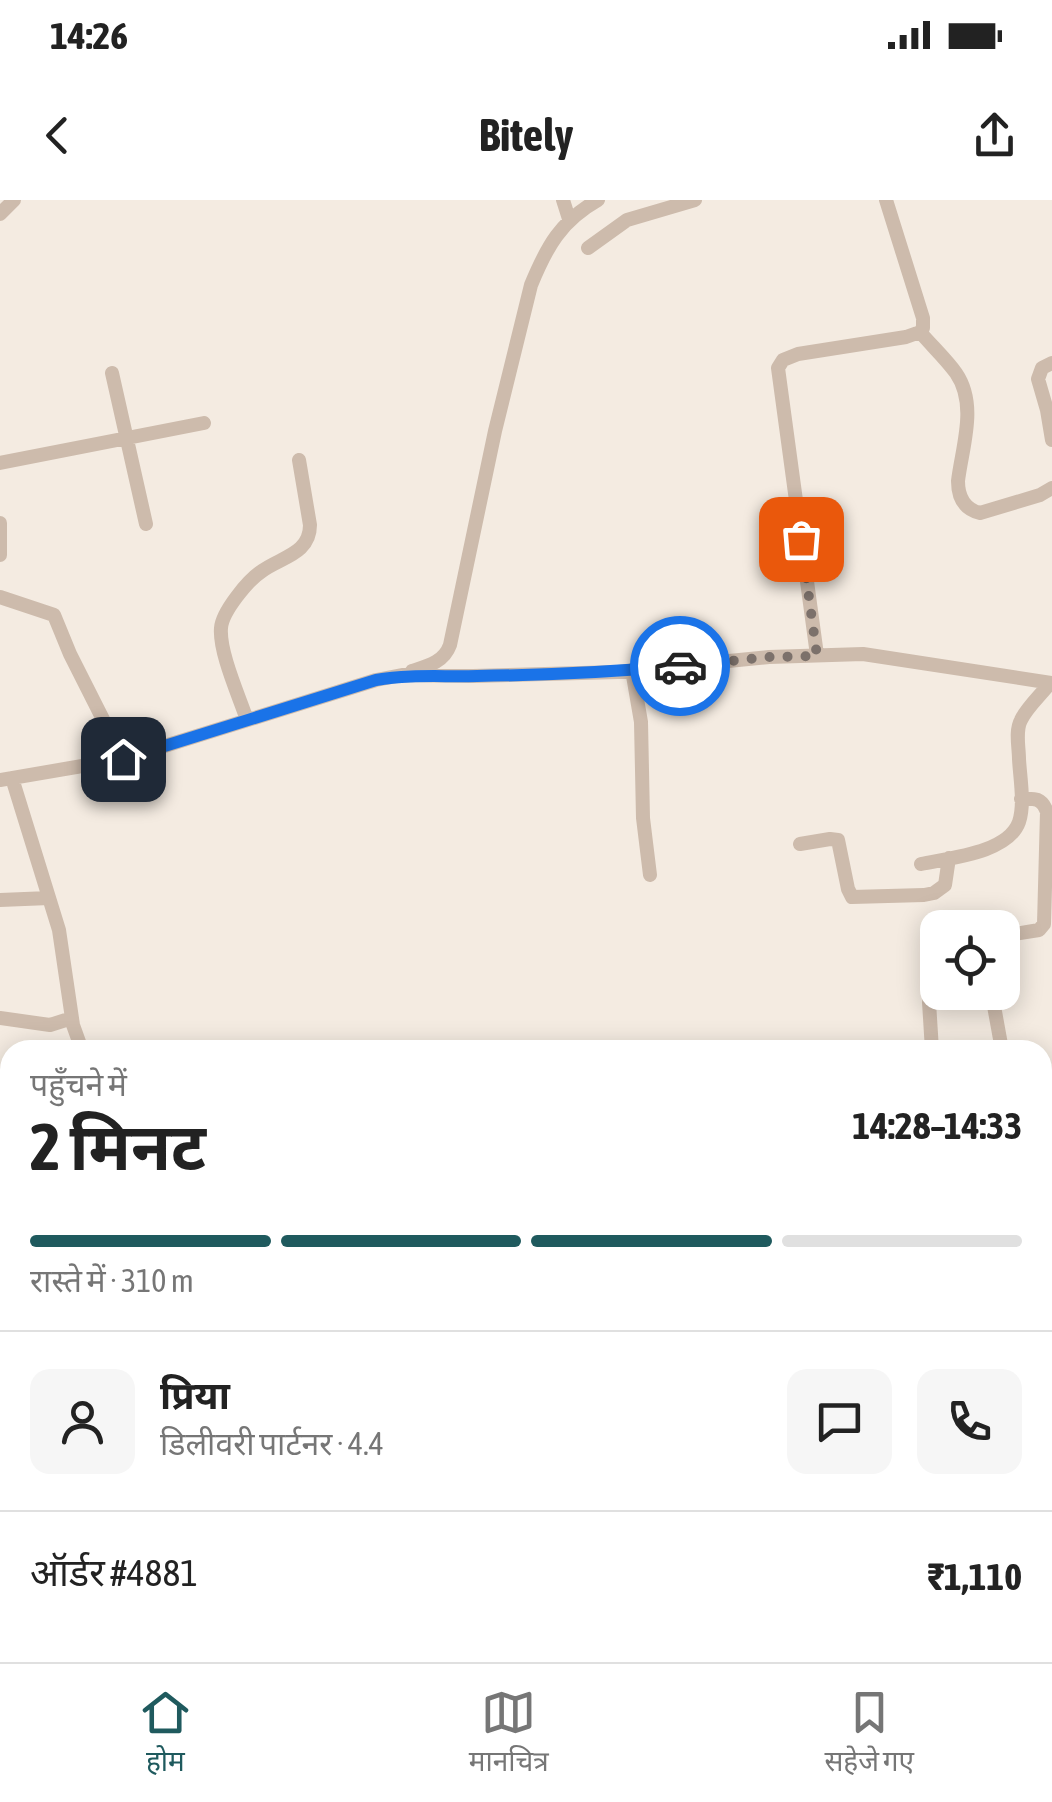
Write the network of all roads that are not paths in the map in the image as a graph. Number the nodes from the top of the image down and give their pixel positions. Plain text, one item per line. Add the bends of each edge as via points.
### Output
1 (14, 200) edge
2 (563, 200) edge
3 (598, 200) edge
4 (696, 200) edge
5 (886, 200) edge
6 (0, 214) edge
7 (569, 219) junction
8 (588, 248) dead end
9 (920, 332) junction
10 (1052, 363) edge
11 (112, 373) dead end
12 (204, 424) dead end
13 (126, 439) junction
14 (1052, 440) edge
15 (299, 460) dead end
16 (0, 463) edge
17 (1052, 488) edge
18 (0, 523) edge
19 (146, 524) dead end
20 (0, 555) edge
21 (0, 598) edge
22 (817, 656) junction
23 (632, 670) junction
24 (402, 675) junction
25 (1051, 683) edge
26 (247, 720) junction
27 (123, 759) junction
28 (6, 779) edge
29 (1021, 798) junction
30 (800, 844) dead end
31 (949, 858) junction
32 (921, 864) dead end
33 (650, 875) dead end
34 (0, 900) edge
35 (51, 904) junction
36 (1020, 933) edge
37 (930, 1010) edge
38 (995, 1010) edge
39 (0, 1018) edge
40 (72, 1018) junction
41 (78, 1040) edge
42 (931, 1040) edge
43 (1000, 1040) edge

1 - 6 street
2 - 7 street
3 - 7 street
4 - 8 street via 627,220
5 - 9 street via 923,318
7 - 24 street via 540,264 522,314 447,652
9 - 17 street via 964,391 968,415 958,490 965,505 980,512
9 - 22 street via 808,351 779,364
10 - 14 street via 1038,378
11 - 13 street
12 - 13 street
13 - 16 street
13 - 19 street
15 - 26 street via 310,524 305,545 256,575 222,620
18 - 20 street
21 - 27 street via 54,615
22 - 23 street
22 - 25 street via 864,654
23 - 24 street
23 - 33 street via 642,722
24 - 26 street
25 - 29 street via 1018,730
26 - 27 street
27 - 28 street
28 - 35 street
29 - 31 street via 1019,821 1004,840
29 - 36 street via 1039,800 1047,812 1044,924
30 - 31 street via 838,840 852,897 934,893 945,884
31 - 32 street
34 - 35 street
35 - 40 street
37 - 42 street
38 - 43 street
39 - 40 street via 50,1025
40 - 41 street

